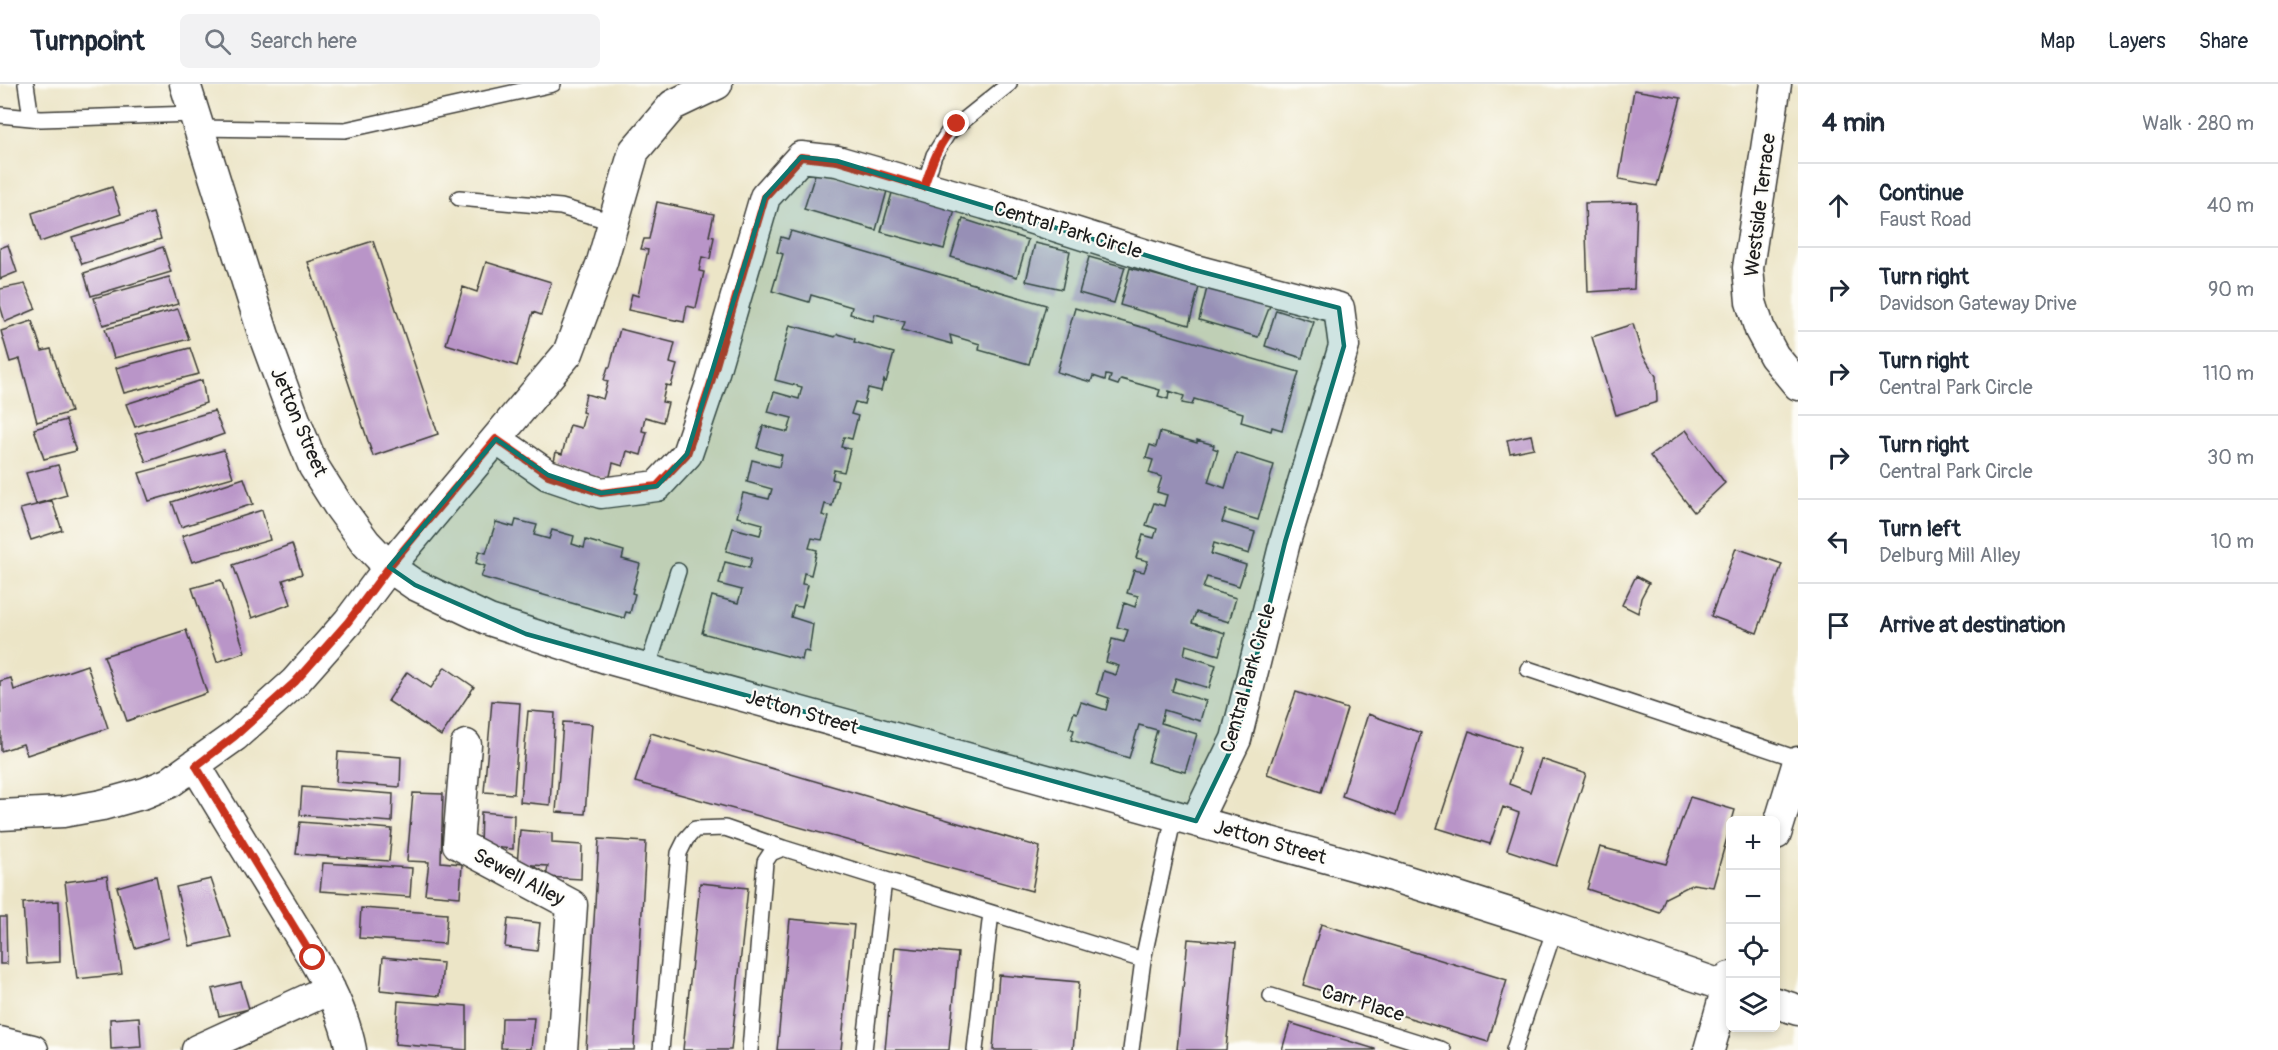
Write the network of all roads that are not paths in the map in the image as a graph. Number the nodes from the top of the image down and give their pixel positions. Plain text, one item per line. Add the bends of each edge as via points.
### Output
1 (26, 84) edge
2 (185, 84) edge
3 (552, 84) edge
4 (717, 84) edge
5 (1009, 84) edge
6 (1776, 84) edge
7 (0, 115) edge
8 (32, 118) junction
9 (196, 121) junction
10 (924, 187) junction
11 (459, 198) dead end
12 (613, 222) junction
13 (1798, 385) edge
14 (496, 439) junction
15 (389, 567) junction
16 (678, 571) dead end
17 (1528, 669) dead end
18 (647, 670) junction
19 (466, 745) dead end
20 (1798, 760) edge
21 (196, 766) junction
22 (0, 815) edge
23 (1185, 819) junction
24 (1780, 821) edge
25 (783, 848) junction
26 (884, 880) junction
27 (991, 913) junction
28 (1554, 928) junction
29 (1143, 960) junction
30 (1726, 983) edge
31 (330, 989) junction
32 (1726, 994) edge
33 (1271, 996) dead end
34 (1780, 1004) edge
35 (1798, 1010) edge
36 (0, 1042) edge
37 (33, 1050) edge
38 (197, 1050) edge
39 (351, 1050) edge
40 (562, 1050) edge
41 (661, 1050) edge
42 (750, 1050) edge
43 (864, 1050) edge
44 (975, 1050) edge
45 (1131, 1050) edge
46 (1443, 1050) edge
47 (1514, 1050) edge
48 (1709, 1050) edge

1 - 8 lane
2 - 9 street, Jetton Street
3 - 9 lane via 345,130
4 - 12 street via 673,105 633,151
5 - 10 lane via 948,133 934,155
6 - 13 street, Westside Terrace via 1748,268 1751,302 1760,330 1774,356
7 - 8 lane
8 - 9 lane
9 - 15 street, Jetton Street via 264,336 314,467 366,543
10 - 14 street, Central Park Circle via 837,161 801,157 765,197 687,454 657,486 601,493 548,475
10 - 23 street, Central Park Circle via 1191,269 1339,308 1344,346 1285,542 1236,739
11 - 12 lane via 561,207
12 - 14 street via 568,353
14 - 15 street
15 - 18 street, Jetton Street via 415,585 489,620
15 - 21 street via 348,622 295,682
16 - 18 lane
17 - 20 lane
18 - 23 street, Jetton Street
19 - 40 street, Sewell Alley via 458,844 572,905
20 - 24 street
21 - 22 street via 161,787 102,804 63,812
21 - 31 street
23 - 28 street, Jetton Street via 1382,873
23 - 29 lane
25 - 26 lane
25 - 41 lane via 724,828 695,829 686,839 680,853
25 - 42 lane via 771,853 765,862
26 - 27 lane
26 - 43 lane
27 - 29 lane
27 - 44 lane
28 - 30 street, Jetton Street
28 - 47 lane
29 - 45 lane
31 - 38 street
31 - 39 street via 348,1032
32 - 48 street
33 - 46 lane, Carr Place
34 - 35 street
36 - 37 street

